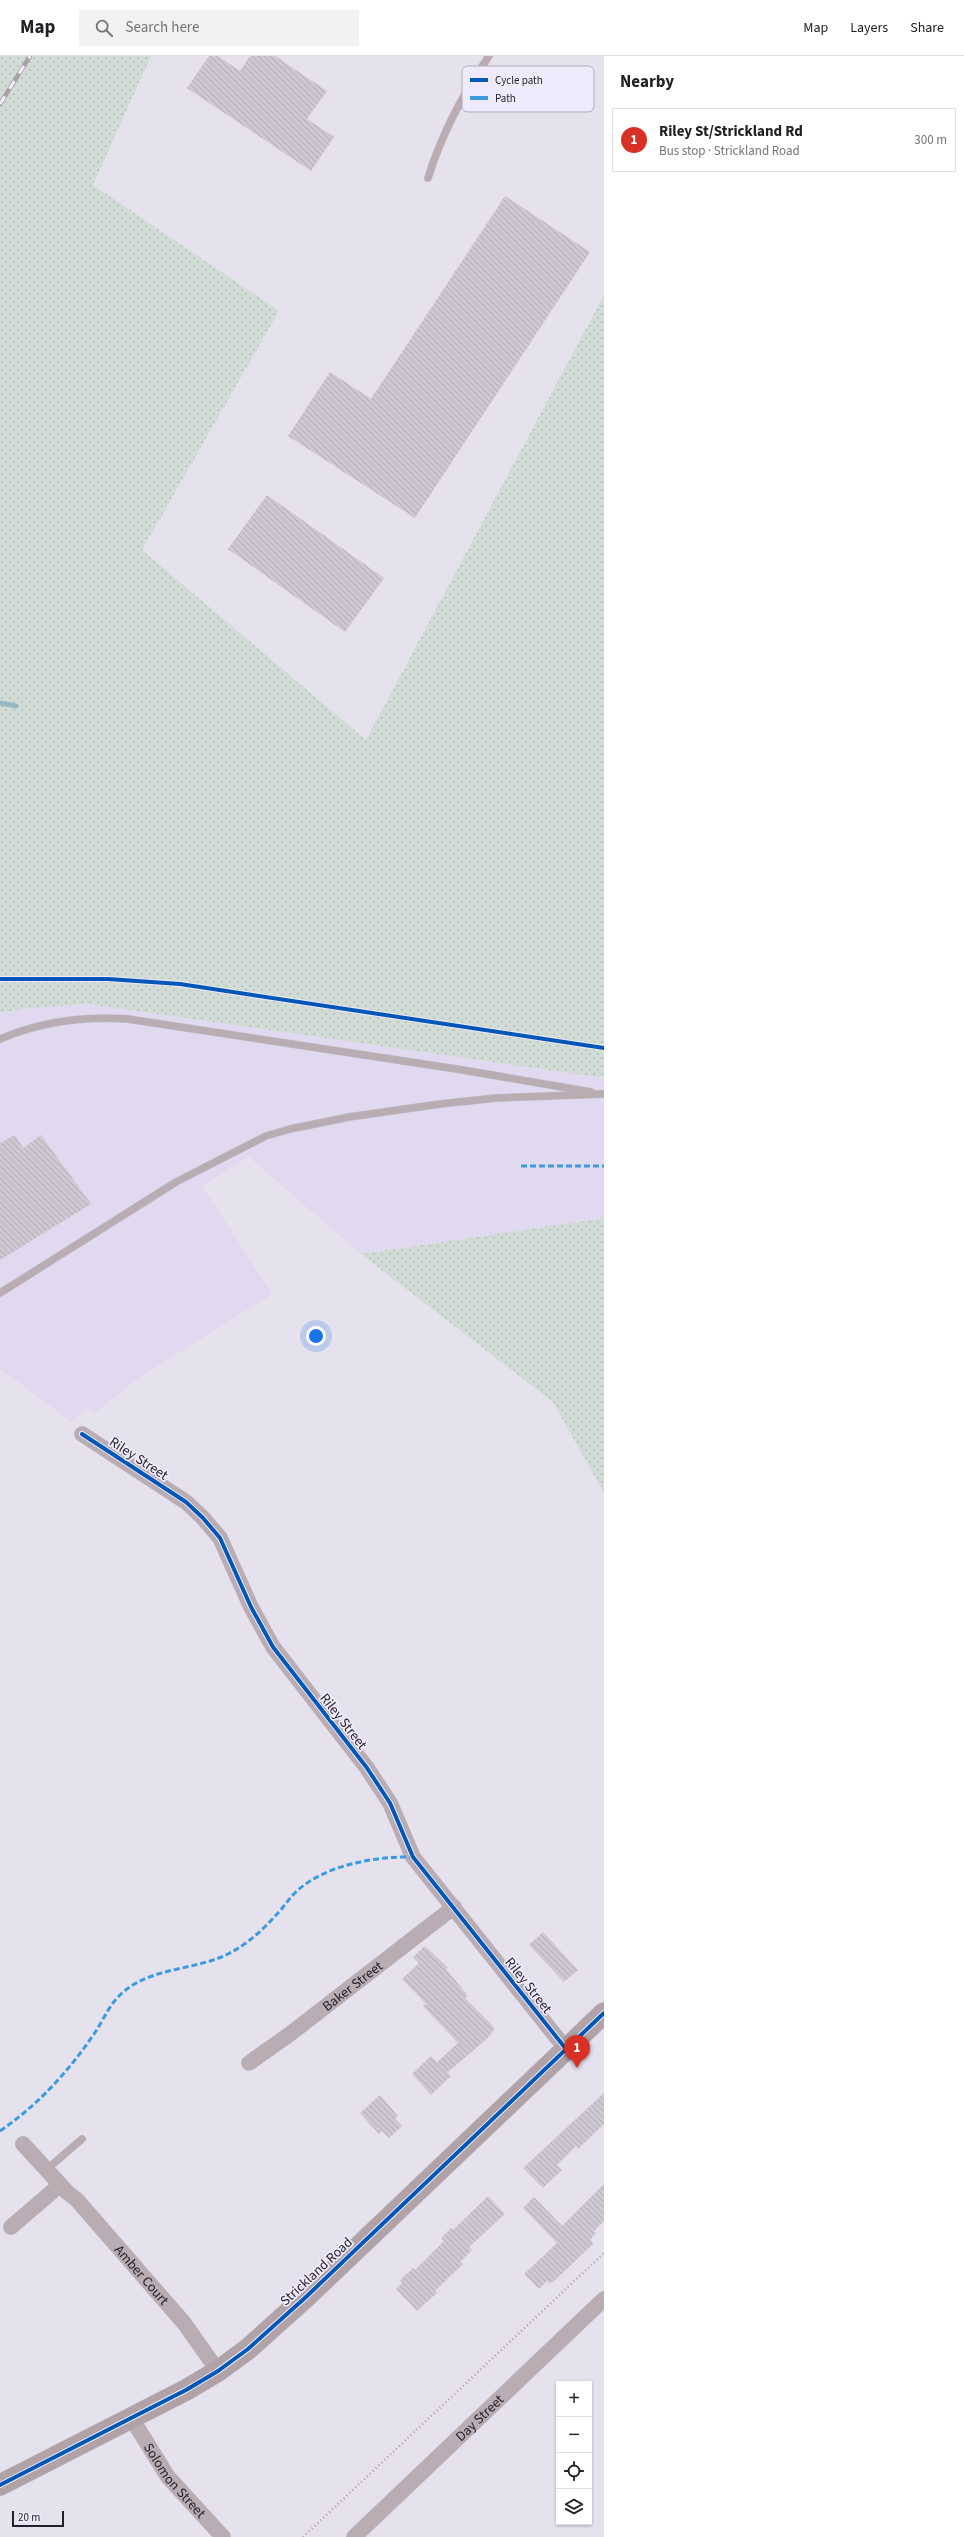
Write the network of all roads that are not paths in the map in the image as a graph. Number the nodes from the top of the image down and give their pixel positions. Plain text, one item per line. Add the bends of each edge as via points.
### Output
1 (489, 56) edge
2 (482, 66) edge
3 (462, 97) edge
4 (428, 178) dead end
5 (0, 1039) edge
6 (595, 1093) junction
7 (604, 1094) edge
8 (0, 1293) edge
9 (82, 1434) dead end
10 (454, 1907) junction
11 (604, 2013) edge
12 (566, 2049) junction
13 (249, 2063) dead end
14 (82, 2139) dead end
15 (23, 2144) dead end
16 (46, 2170) junction
17 (60, 2185) junction
18 (11, 2227) dead end
19 (604, 2299) edge
20 (218, 2370) junction
21 (132, 2419) junction
22 (0, 2485) edge
23 (223, 2537) edge
24 (354, 2537) edge

1 - 2 lane
3 - 4 lane via 448,123
5 - 6 lane via 34,1026 72,1019 128,1019 463,1070
6 - 7 lane
6 - 8 lane via 563,1097 496,1098 376,1112 266,1136 176,1182
9 - 10 street, Riley Street via 186,1502 204,1518 220,1538 251,1607 273,1647 367,1768 390,1804 413,1857
10 - 12 street, Riley Street
10 - 13 street, Baker Street
11 - 12 street, Strickland Road
12 - 20 street, Strickland Road via 280,2321
14 - 16 lane
15 - 16 street, Amber Court
16 - 17 street, Amber Court
17 - 18 street
17 - 20 street, Amber Court via 77,2200 184,2322
19 - 24 street, Day Street
20 - 21 street, Strickland Road
21 - 22 street, Strickland Road
21 - 23 street, Solomon Street via 168,2477

